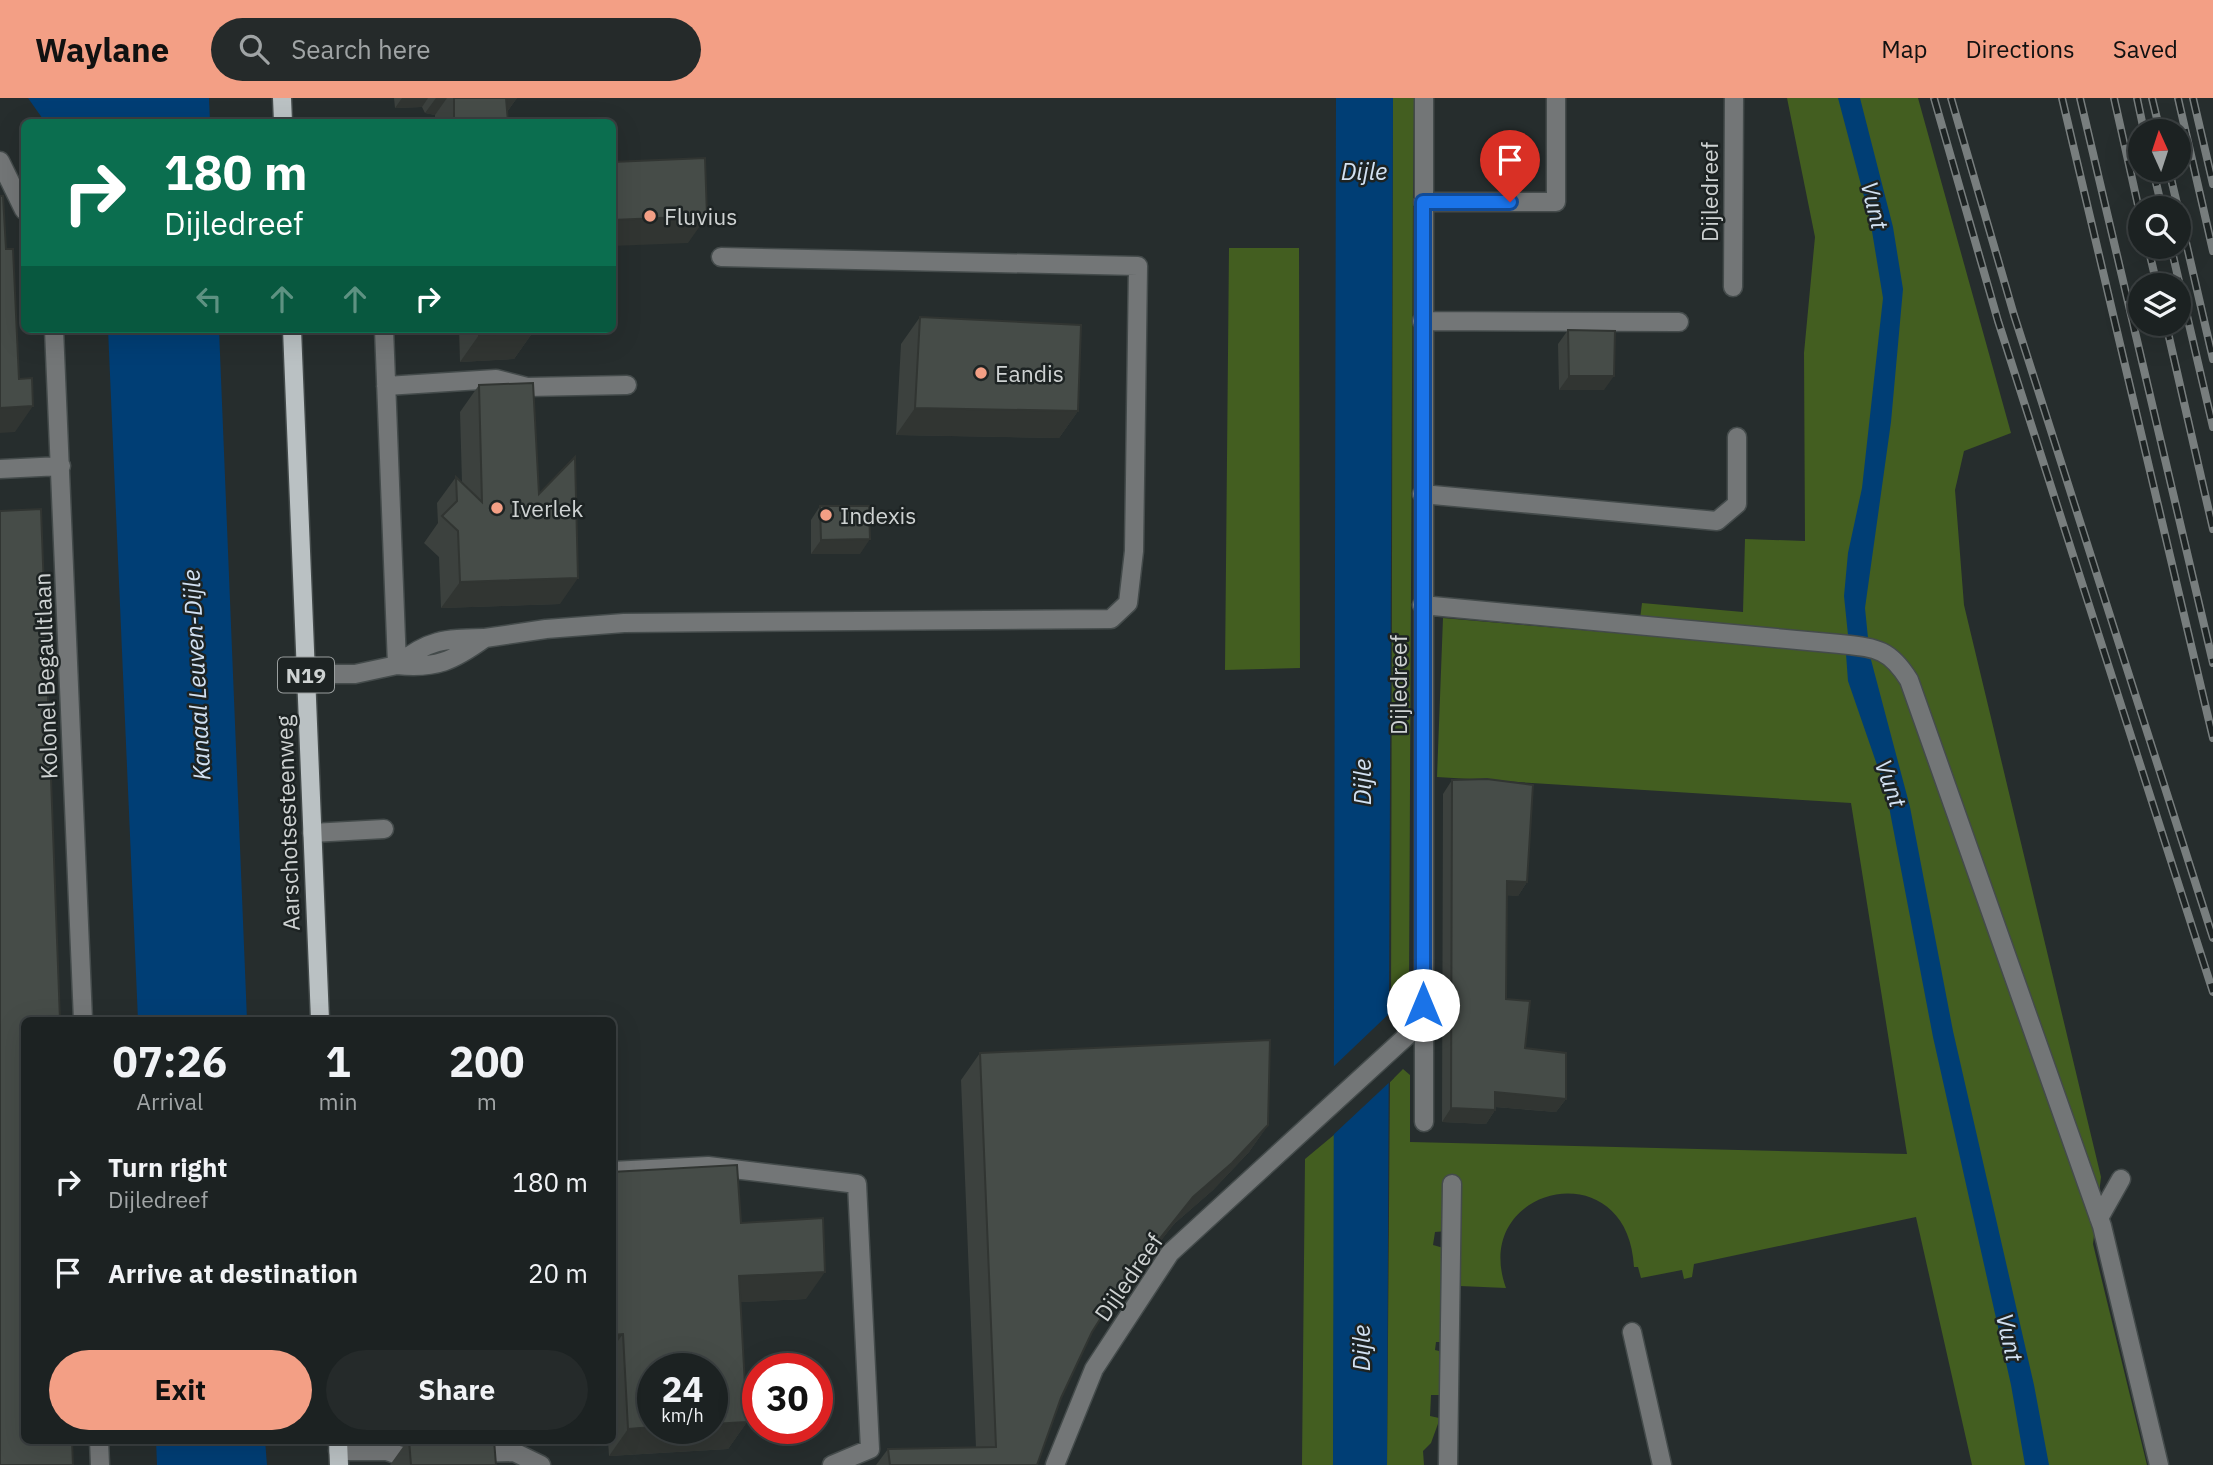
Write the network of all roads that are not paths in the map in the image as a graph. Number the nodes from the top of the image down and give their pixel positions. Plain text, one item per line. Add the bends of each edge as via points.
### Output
1 (282, 98) edge
2 (1424, 98) edge
3 (1556, 98) edge
4 (1734, 98) edge
5 (283, 119) edge
6 (1, 165) edge
7 (1423, 202) junction
8 (21, 204) edge
9 (721, 257) dead end
10 (1733, 287) dead end
11 (1422, 321) junction
12 (1679, 322) dead end
13 (54, 333) edge
14 (292, 333) edge
15 (384, 333) edge
16 (627, 385) dead end
17 (386, 386) junction
18 (1737, 437) dead end
19 (61, 466) junction
20 (0, 469) edge
21 (1422, 494) junction
22 (1422, 605) junction
23 (397, 665) junction
24 (306, 674) junction
25 (384, 829) dead end
26 (312, 833) junction
27 (83, 1017) edge
28 (320, 1017) edge
29 (1422, 1022) junction
30 (1424, 1122) dead end
31 (616, 1171) edge
32 (2121, 1180) dead end
33 (1452, 1184) dead end
34 (2099, 1218) junction
35 (1632, 1332) dead end
36 (99, 1444) edge
37 (338, 1452) edge
38 (100, 1465) edge
39 (541, 1465) edge
40 (832, 1465) edge
41 (1055, 1465) edge
42 (1448, 1465) edge
43 (1662, 1465) edge
44 (2159, 1465) edge

1 - 5 main road
2 - 7 street, Dijledreef
3 - 7 street via 1556,202
4 - 10 street, Dijledreef
6 - 8 street
7 - 11 street, Dijledreef
9 - 23 street via 1138,266 1134,551 1128,603 1111,619 624,623 546,629 485,638 455,659 423,668
11 - 12 street
11 - 21 street, Dijledreef
13 - 19 street, Kolonel Begaultlaan
14 - 24 main road, Aarschotsesteenweg / N19
15 - 17 street
16 - 17 street via 527,387 496,379
17 - 23 street
18 - 21 street via 1737,504 1717,521
19 - 20 street
19 - 27 street, Kolonel Begaultlaan
21 - 22 street, Dijledreef
22 - 29 street, Dijledreef
22 - 34 street via 1840,643 1878,648 1897,660 1909,680
23 - 24 street via 355,674
24 - 26 main road, Aarschotsesteenweg / N19
25 - 26 street
26 - 28 main road, Aarschotsesteenweg / N19
29 - 30 street, Dijledreef
29 - 41 street, Dijledreef via 1170,1253 1094,1369
31 - 40 street via 708,1166 857,1184 870,1449
32 - 34 street
33 - 42 street
34 - 44 street
35 - 43 street
36 - 38 street
37 - 39 street via 387,1451 401,1456 514,1452

